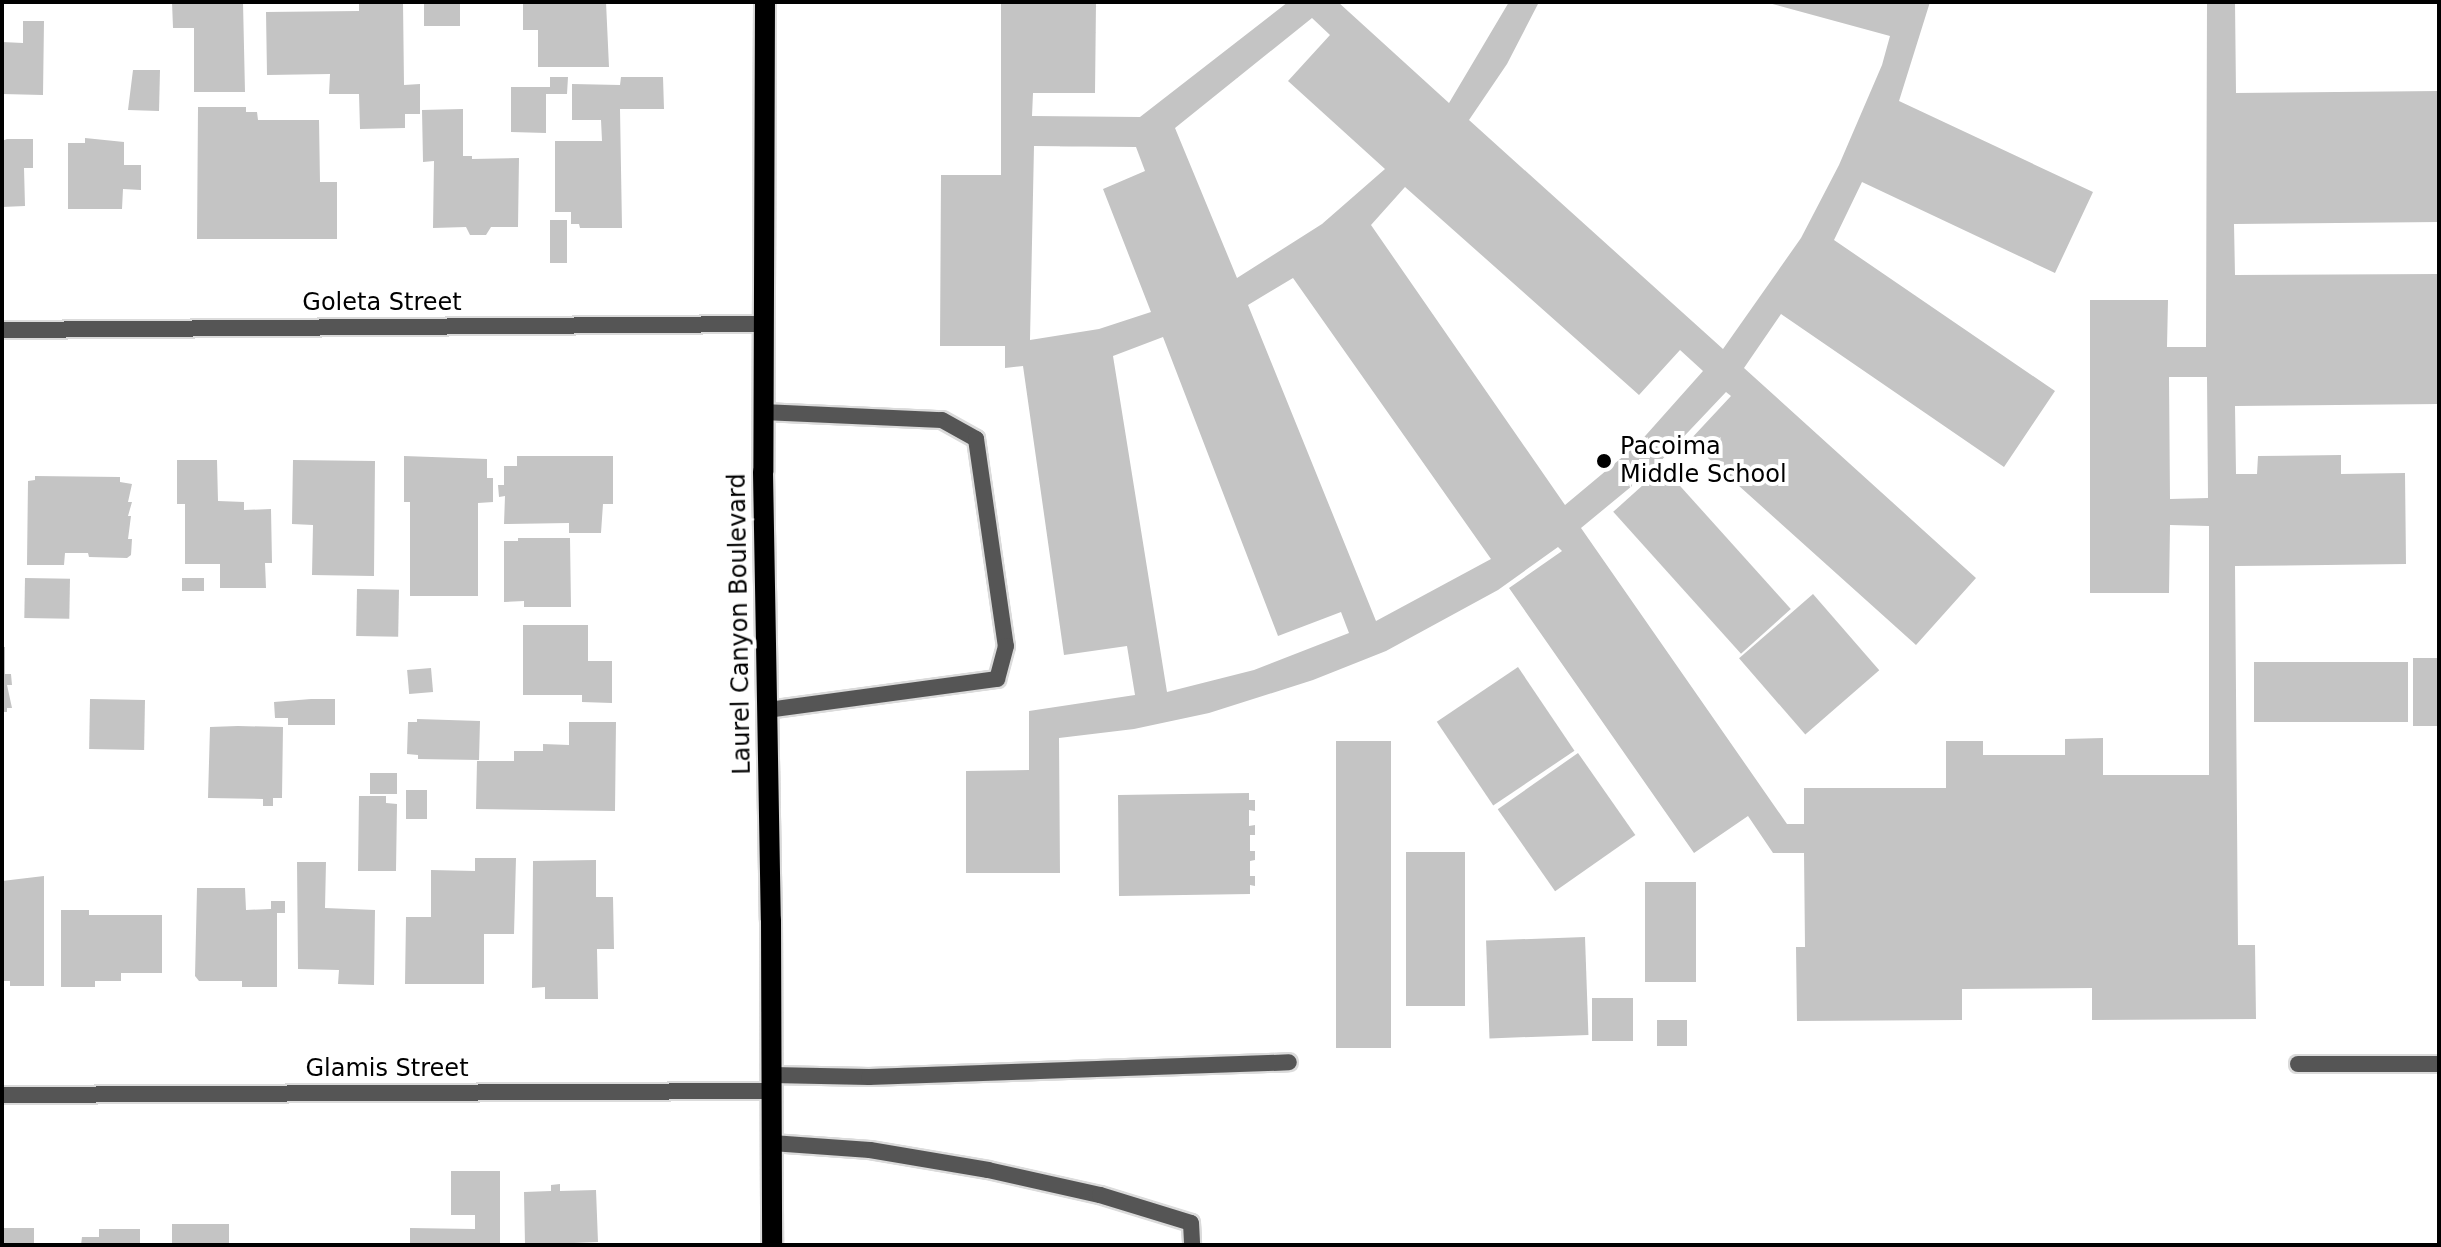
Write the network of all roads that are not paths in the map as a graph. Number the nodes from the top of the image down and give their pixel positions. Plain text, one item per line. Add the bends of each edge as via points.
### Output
1 (765, 2) edge
2 (762, 324) junction
3 (2, 330) edge
4 (763, 412) junction
5 (767, 710) junction
6 (1289, 1062) dead end
7 (2298, 1064) dead end
8 (2439, 1064) edge
9 (772, 1083) junction
10 (2, 1095) edge
11 (772, 1143) junction
12 (772, 1245) edge
13 (1192, 1245) edge

1 - 2 main road, Laurel Canyon Boulevard
2 - 3 street, Goleta Street
2 - 4 main road, Laurel Canyon Boulevard
4 - 5 main road, Laurel Canyon Boulevard
4 - 5 street via 942,420 976,439 1006,646 997,679
5 - 9 main road, Laurel Canyon Boulevard
6 - 9 street, Glamis Street
7 - 8 street
9 - 10 street, Glamis Street
9 - 11 main road, Laurel Canyon Boulevard
11 - 12 main road, Laurel Canyon Boulevard
11 - 13 street via 870,1150 1100,1195 1191,1223

